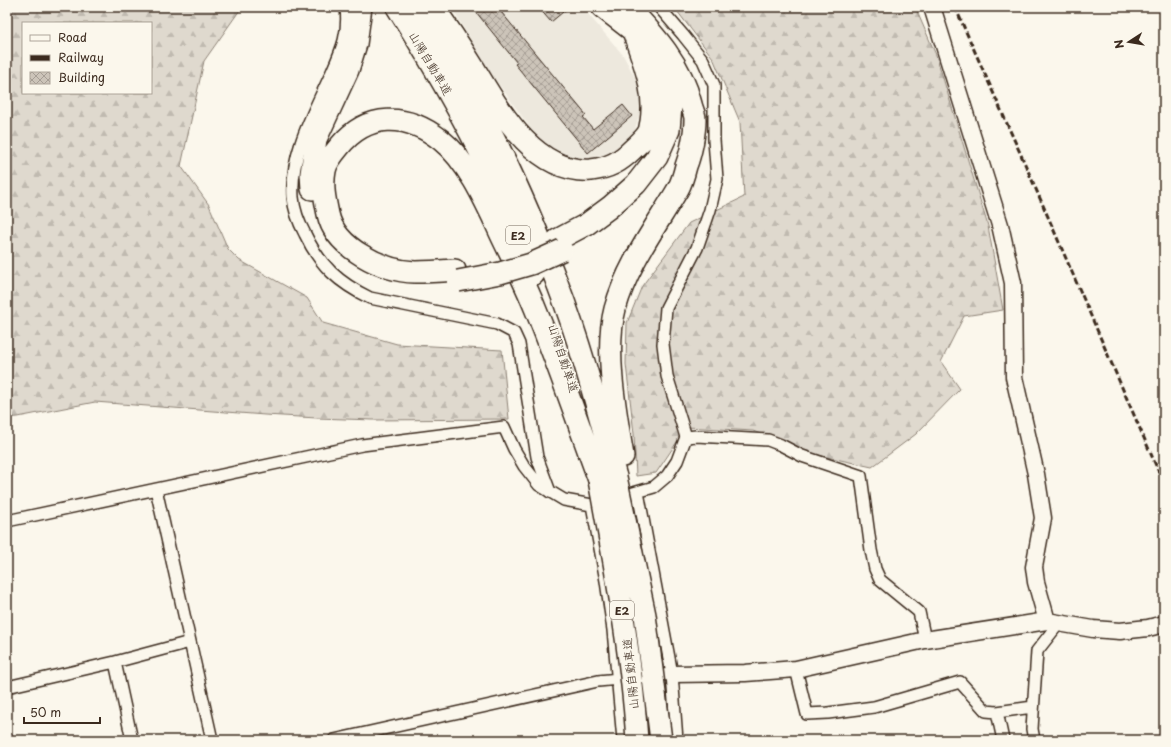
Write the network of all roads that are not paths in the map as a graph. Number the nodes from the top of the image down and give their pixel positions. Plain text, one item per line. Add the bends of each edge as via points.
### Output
1 (346, 7) edge
2 (361, 7) edge
3 (397, 7) edge
4 (418, 7) edge
5 (434, 7) edge
6 (602, 7) edge
7 (628, 7) edge
8 (659, 7) edge
9 (932, 7) edge
10 (633, 31) junction
11 (680, 74) junction
12 (559, 245) junction
13 (456, 275) junction
14 (686, 437) junction
15 (613, 477) junction
16 (156, 489) junction
17 (550, 492) junction
18 (638, 492) junction
19 (592, 505) junction
20 (7, 521) edge
21 (1053, 622) junction
22 (1164, 624) edge
23 (926, 640) junction
24 (190, 642) junction
25 (115, 662) junction
26 (796, 668) junction
27 (672, 674) junction
28 (617, 679) junction
29 (7, 687) edge
30 (1034, 707) junction
31 (997, 712) junction
32 (132, 740) edge
33 (212, 740) edge
34 (334, 740) edge
35 (623, 740) edge
36 (636, 740) edge
37 (661, 740) edge
38 (677, 740) edge
39 (1003, 740) edge
40 (1034, 740) edge

1 - 17 street via 347,23 342,48 303,138 296,161 293,198 299,222 310,244 329,271 370,298 497,324 514,333 520,344 538,458
2 - 13 highway via 356,44 348,70 316,140 311,174 313,204 324,232 347,260 376,274 412,282
3 - 15 highway, 山陽自動車道 / E2 via 428,55 468,127 505,204 561,345 579,405
4 - 15 highway, 山陽自動車道 / E2 via 485,121 537,232 587,372
5 - 10 highway via 506,119 526,141 554,163 581,170 615,165 649,132 653,110 651,89
6 - 10 highway
7 - 11 highway via 649,29
8 - 14 street via 703,60 714,86 717,179 697,248 666,308 663,344 667,376
9 - 21 street via 1000,225 1013,283 1014,377 1036,474 1043,518 1034,567 1036,582
10 - 12 highway via 663,75 671,106 669,130 657,157 636,184
11 - 12 highway via 681,120 676,143 658,177 631,205 598,230
11 - 15 highway via 695,119 691,154 679,187 626,278 615,310 611,338 616,417
12 - 13 highway
13 - 15 highway via 387,267 364,257 345,243 330,222 323,192 325,170 346,138 358,128 386,120 408,122 441,140 461,162 485,200
14 - 18 street via 677,462 667,476 654,487
14 - 23 street via 768,440 802,456 861,476 875,568 880,580 919,612
15 - 36 highway, 山陽自動車道 / E2, bridge via 616,573 626,634
15 - 37 highway, 山陽自動車道 / E2, bridge via 632,507
16 - 17 street via 362,445 504,427 524,466 539,485
16 - 20 street
16 - 24 street
17 - 19 street via 564,500
18 - 19 street
18 - 27 street
19 - 28 street via 613,630
21 - 22 street via 1120,631
21 - 23 street
21 - 30 street via 1037,651
23 - 26 street
24 - 25 street
24 - 33 street
25 - 29 street
25 - 32 street
26 - 27 street via 745,673
26 - 31 street via 807,714 874,707 960,682 986,711
27 - 28 street
27 - 38 street
28 - 34 street via 598,681
28 - 35 street
30 - 31 street
30 - 40 street
31 - 39 street

